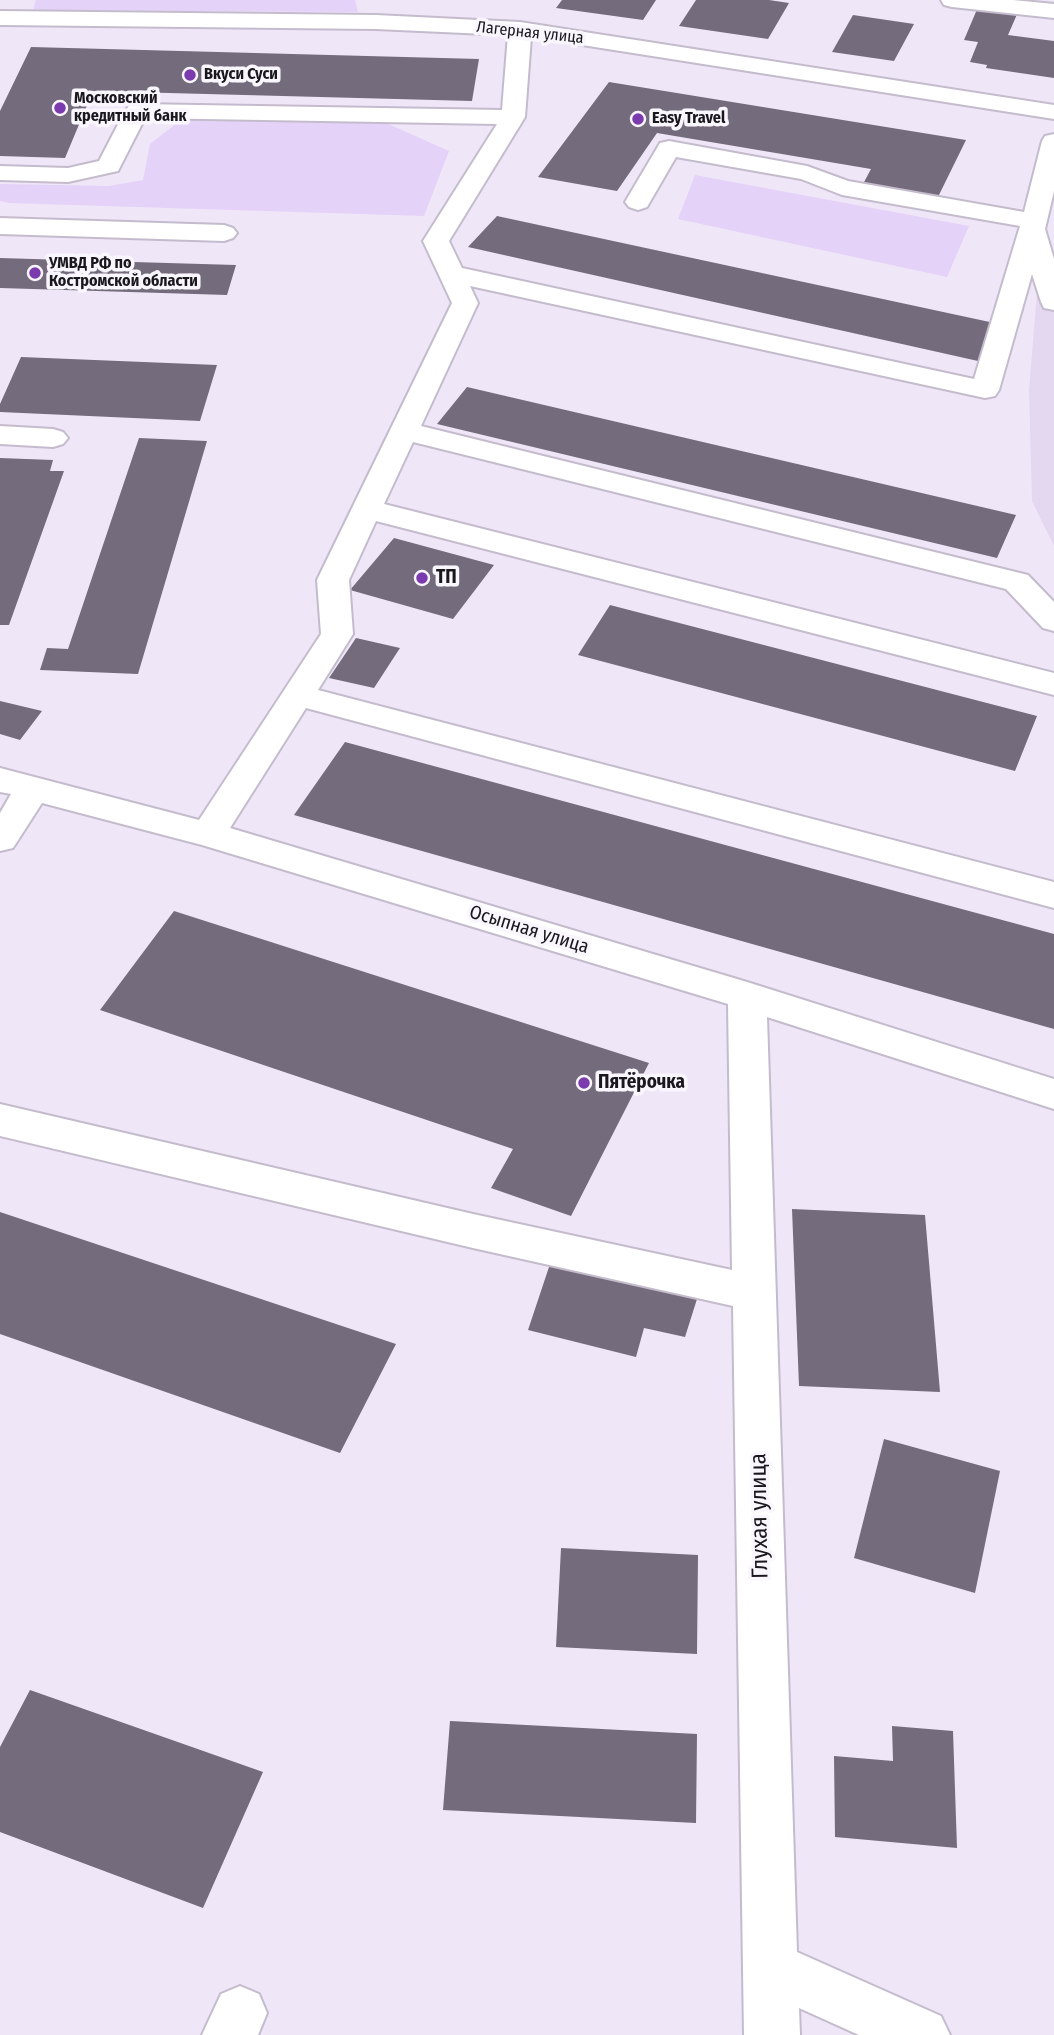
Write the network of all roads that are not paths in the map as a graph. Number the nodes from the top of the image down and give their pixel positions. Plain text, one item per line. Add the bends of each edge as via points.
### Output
1 (952, 0) edge
2 (373, 11) edge
3 (1054, 11) edge
4 (0, 18) edge
5 (520, 29) junction
6 (1054, 111) edge
7 (513, 117) junction
8 (1054, 141) edge
9 (0, 173) edge
10 (638, 202) dead end
11 (1033, 225) junction
12 (0, 226) edge
13 (223, 233) dead end
14 (452, 274) junction
15 (1054, 303) edge
16 (404, 431) junction
17 (0, 435) edge
18 (53, 438) dead end
19 (366, 509) junction
20 (1054, 621) edge
21 (1054, 684) edge
22 (297, 695) junction
23 (15, 784) edge
24 (208, 834) junction
25 (0, 839) edge
26 (1054, 895) edge
27 (747, 996) junction
28 (1054, 1094) edge
29 (0, 1120) edge
30 (754, 1293) junction
31 (771, 1968) junction
32 (772, 2035) edge
33 (922, 2035) edge

1 - 3 street
2 - 4 street, Лагерная улица
2 - 5 street, Лагерная улица
5 - 6 street, Лагерная улица
5 - 7 street
7 - 9 street via 137,111 109,166 68,175
7 - 14 street via 436,241
8 - 11 street
10 - 11 street via 669,148 807,173 842,187
11 - 14 street via 985,390
11 - 15 street
12 - 13 street
14 - 16 street via 465,303
16 - 19 street
16 - 20 street via 1017,582
17 - 18 street
19 - 21 street
19 - 22 street via 333,580 337,634
22 - 24 street
22 - 26 street
23 - 24 street, Осыпная улица
23 - 25 street via 22,808
24 - 27 street, Осыпная улица
27 - 28 street, Осыпная улица
27 - 30 street, Глухая улица
29 - 30 street
30 - 31 street, Глухая улица
31 - 32 street, Глухая улица
31 - 33 street

